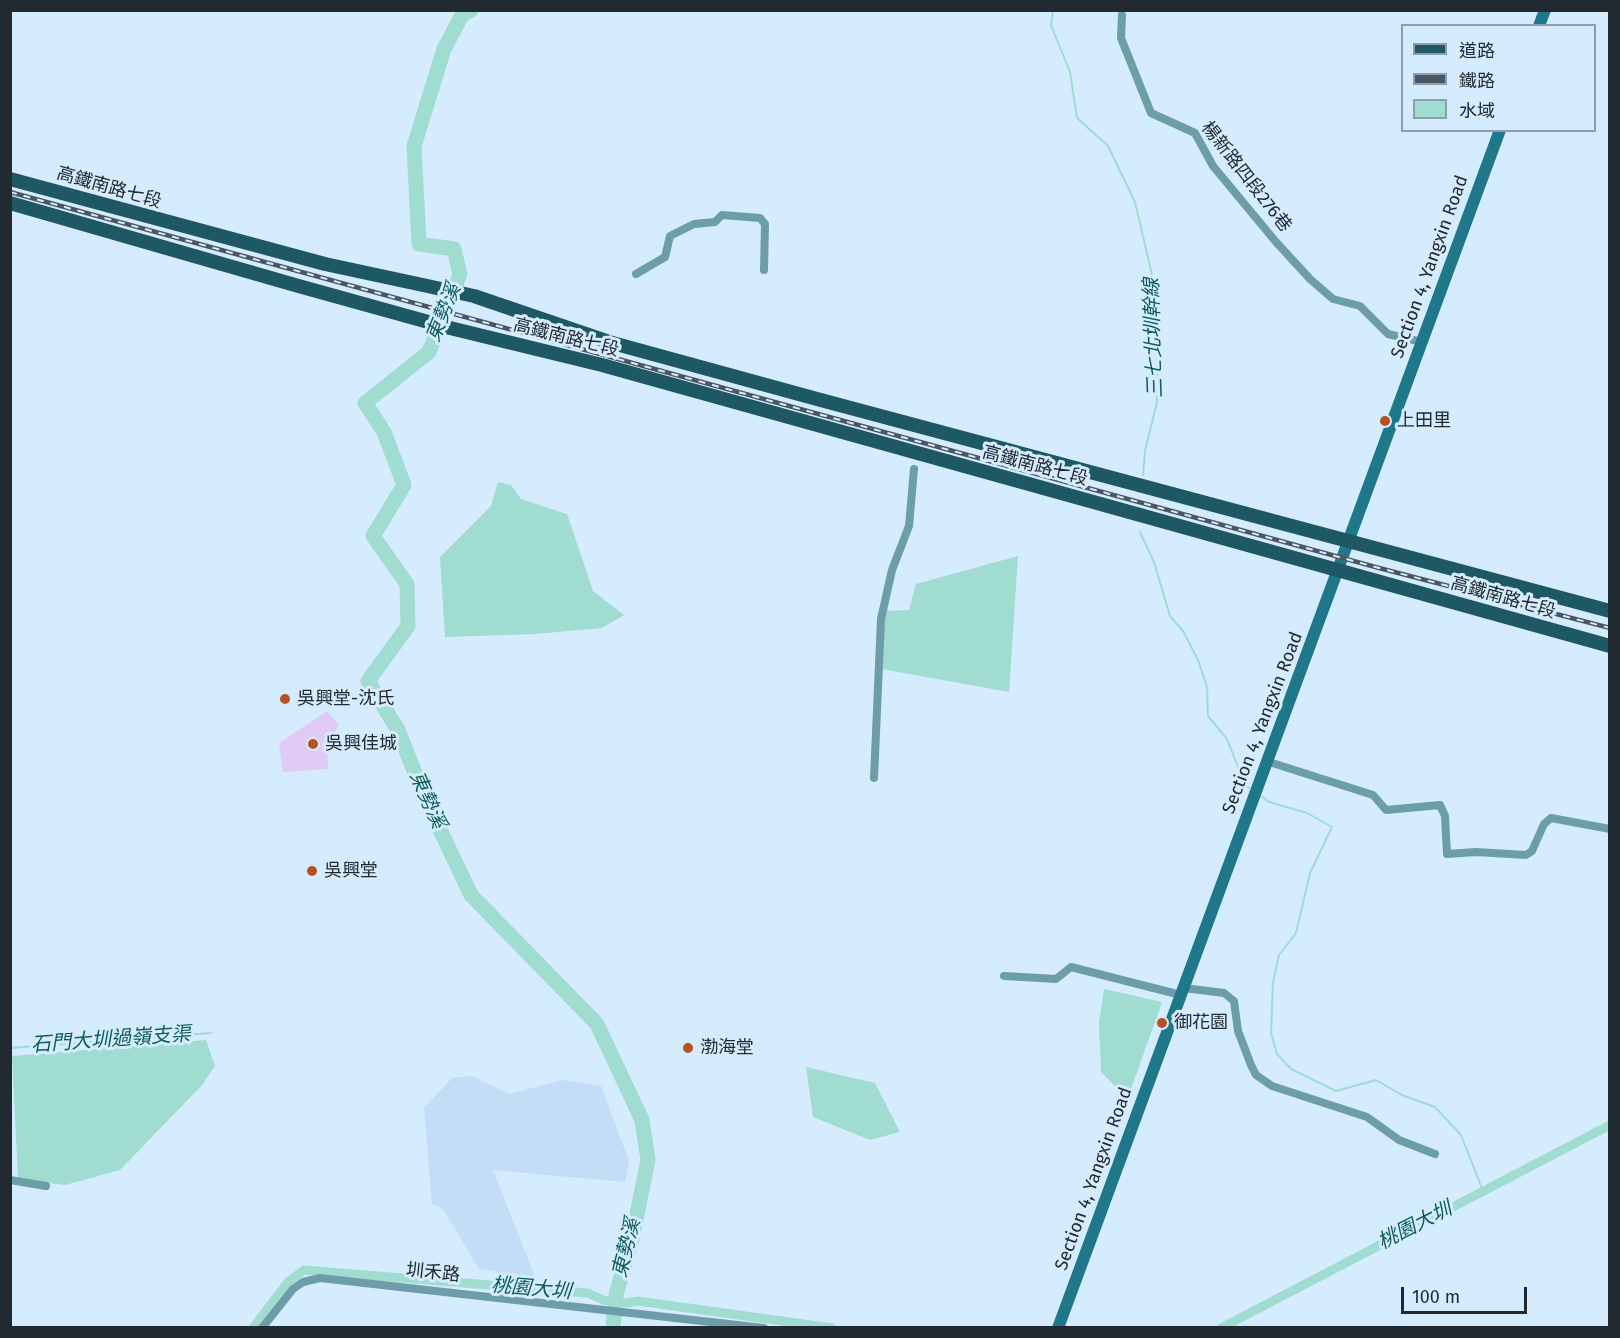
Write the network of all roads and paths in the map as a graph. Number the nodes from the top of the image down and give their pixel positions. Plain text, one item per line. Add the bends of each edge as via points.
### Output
1 (1122, 15) dead end
2 (1499, 132) edge
3 (10, 179) edge
4 (10, 203) edge
5 (764, 270) dead end
6 (636, 274) dead end
7 (1422, 342) junction
8 (914, 469) dead end
9 (1348, 539) junction
10 (1337, 570) junction
11 (1610, 611) edge
12 (1610, 646) edge
13 (1266, 761) junction
14 (874, 778) dead end
15 (1610, 829) edge
16 (1004, 976) dead end
17 (1183, 992) junction
18 (1435, 1154) dead end
19 (10, 1180) edge
20 (46, 1186) dead end
21 (262, 1328) edge
22 (764, 1328) edge
23 (1058, 1328) edge

1 - 7 street, 楊新路四段276巷 via 1120,38 1151,112 1195,133 1213,166 1276,242 1333,299 1360,306 1388,334
2 - 7 main road, Section 4, Yangxin Road
3 - 9 main road, 高鐵南路七段 via 325,264 444,288 1015,454
4 - 10 main road, 高鐵南路七段 via 427,321 507,348 602,365
5 - 6 street via 765,224 760,218 722,214 715,222 694,224 670,236 665,257
7 - 9 main road, Section 4, Yangxin Road via 1393,428
8 - 14 street via 909,526 892,570 880,619
9 - 10 main road, Section 4, Yangxin Road
9 - 11 main road, 高鐵南路七段
10 - 12 main road, 高鐵南路七段
10 - 13 main road, Section 4, Yangxin Road
13 - 15 street via 1373,795 1386,810 1440,805 1445,816 1447,854 1526,855 1532,851 1544,824 1556,818
13 - 17 main road, Section 4, Yangxin Road
16 - 17 street via 1056,979 1071,967
17 - 18 street via 1224,993 1234,1001 1238,1031 1251,1065 1256,1075 1272,1086 1367,1118 1399,1140
17 - 23 main road, Section 4, Yangxin Road
19 - 20 street
21 - 22 street, 圳禾路 via 293,1289 320,1278

